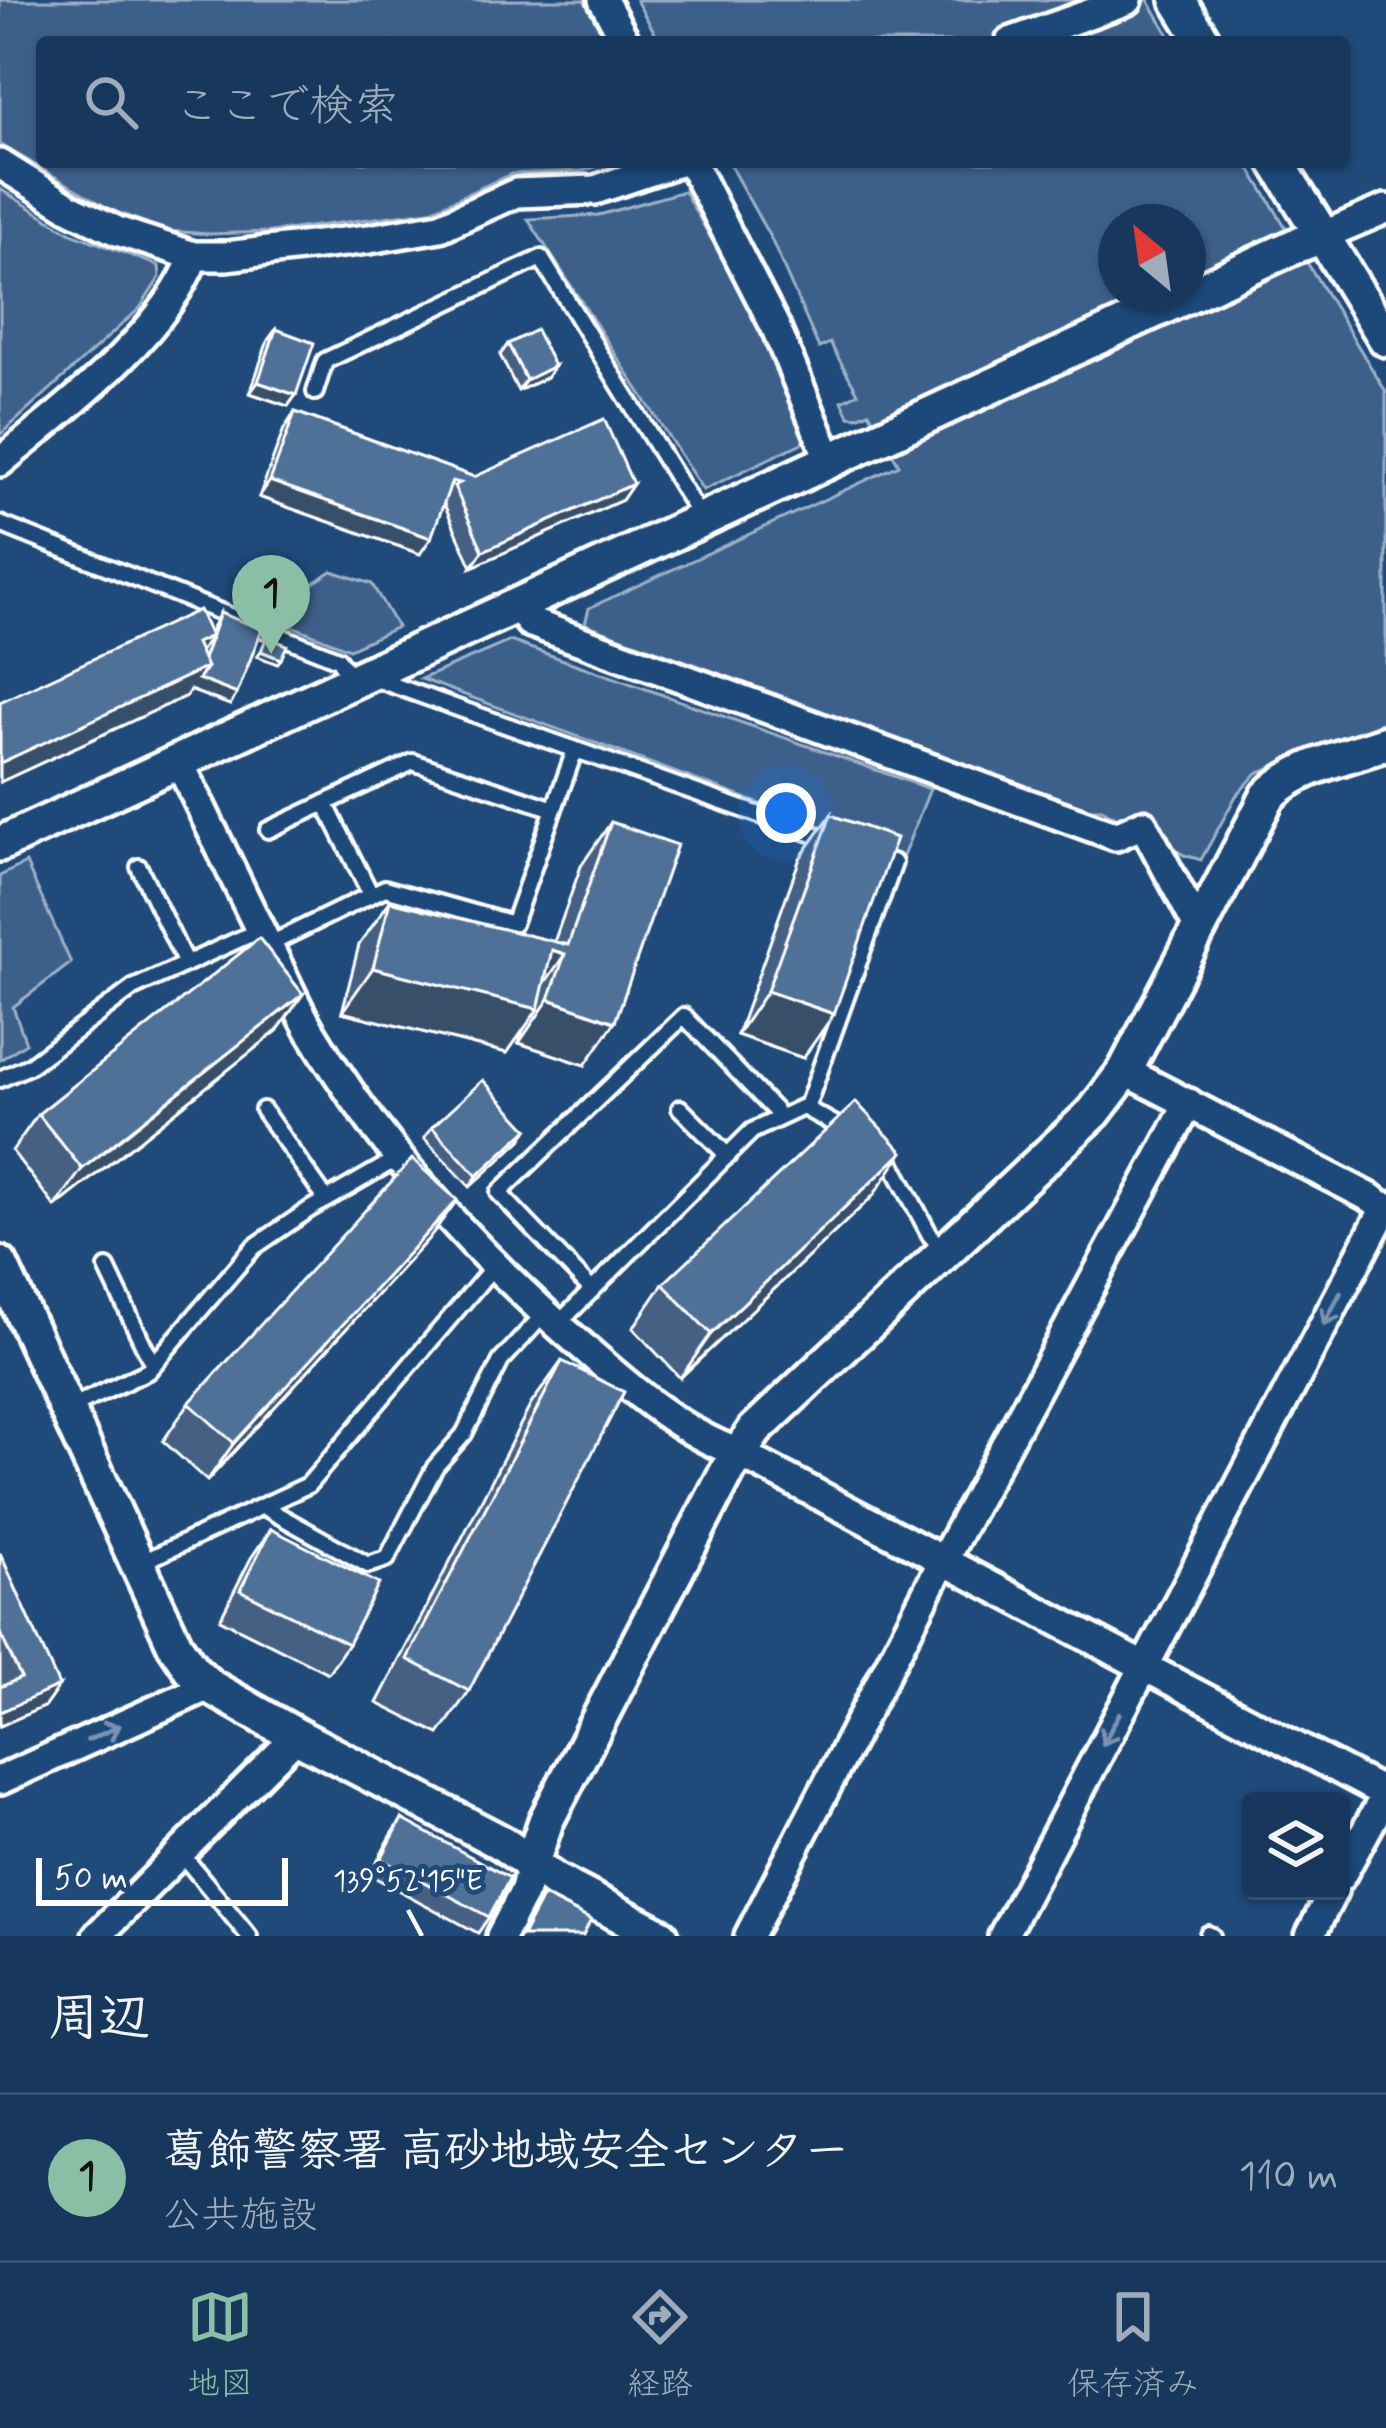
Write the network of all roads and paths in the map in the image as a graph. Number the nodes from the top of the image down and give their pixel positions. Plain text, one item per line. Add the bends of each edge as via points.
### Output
1 (603, 0) edge
2 (1128, 0) edge
3 (1178, 0) edge
4 (623, 36) edge
5 (1027, 36) edge
6 (1200, 36) edge
7 (0, 164) edge
8 (659, 168) edge
9 (694, 168) edge
10 (1281, 168) edge
11 (1386, 209) edge
12 (1322, 236) junction
13 (194, 256) junction
14 (1386, 339) edge
15 (315, 392) dead end
16 (830, 461) junction
17 (0, 462) edge
18 (702, 520) junction
19 (0, 524) edge
20 (519, 605) junction
21 (359, 678) junction
22 (1386, 743) edge
23 (575, 750) junction
24 (178, 760) junction
25 (325, 803) junction
26 (554, 809) junction
27 (268, 830) dead end
28 (0, 844) edge
29 (139, 867) dead end
30 (371, 895) junction
31 (1198, 927) junction
32 (264, 937) junction
33 (186, 964) junction
34 (1125, 1071) junction
35 (0, 1079) edge
36 (1189, 1103) junction
37 (680, 1108) dead end
38 (806, 1109) junction
39 (263, 1110) dead end
40 (781, 1118) junction
41 (400, 1156) junction
42 (728, 1156) junction
43 (326, 1199) junction
44 (1385, 1208) edge
45 (945, 1252) junction
46 (0, 1264) edge
47 (494, 1266) junction
48 (107, 1268) dead end
49 (592, 1290) junction
50 (551, 1319) junction
51 (153, 1365) junction
52 (67, 1409) junction
53 (739, 1453) junction
54 (262, 1506) junction
55 (944, 1561) junction
56 (138, 1564) junction
57 (1144, 1666) junction
58 (209, 1686) junction
59 (297, 1736) junction
60 (0, 1780) edge
61 (1386, 1794) edge
62 (180, 1852) junction
63 (1350, 1860) edge
64 (531, 1864) junction
65 (1328, 1900) edge
66 (98, 1936) edge
67 (249, 1936) edge
68 (501, 1936) edge
69 (661, 1936) edge
70 (749, 1936) edge
71 (1003, 1936) edge
72 (1310, 1936) edge

1 - 4 street
2 - 5 street
3 - 6 street
7 - 13 street via 117,231
8 - 13 street via 595,190 516,193 440,227
9 - 16 street via 776,326
10 - 12 street
11 - 12 street
12 - 14 street
12 - 16 street
13 - 17 street via 142,334
15 - 18 lane via 326,361 541,258
16 - 18 street
18 - 20 street
19 - 21 lane via 338,658
20 - 21 street
20 - 31 street via 529,622 1116,836 1143,824
21 - 23 lane
21 - 24 street
22 - 31 street via 1280,784
23 - 26 lane
23 - 38 lane via 894,862
24 - 28 street
24 - 32 street
25 - 26 lane via 413,762
25 - 27 lane
25 - 30 lane
26 - 30 lane via 513,923 385,888
29 - 33 lane
30 - 32 lane
31 - 34 street
32 - 33 lane
32 - 41 street via 308,1026
33 - 35 lane via 133,988
34 - 36 street
34 - 45 street via 1094,1112
36 - 44 street
36 - 55 street
37 - 42 lane
38 - 40 lane
38 - 45 lane via 886,1152
39 - 43 lane
40 - 42 lane via 752,1131
40 - 49 lane via 683,1016 499,1193
41 - 43 lane
41 - 47 street
42 - 49 lane
43 - 51 lane via 254,1247
44 -> 57 street
45 - 53 street
46 - 52 street
47 - 50 street
47 - 54 lane via 308,1485
48 - 51 lane
49 - 50 lane
50 - 53 street via 670,1417
50 - 54 lane via 501,1361 387,1559 368,1565
51 - 52 lane
52 - 56 street
53 - 55 street
53 - 64 street via 546,1821
54 - 56 lane
55 - 57 street
55 - 70 street
56 - 58 street via 175,1645
57 - 61 street
57 -> 71 street
58 - 59 street
60 -> 58 street
59 - 62 street
59 - 64 street
61 - 63 street
62 - 66 street
62 - 67 lane
64 - 68 street
64 - 69 street
65 - 72 street

